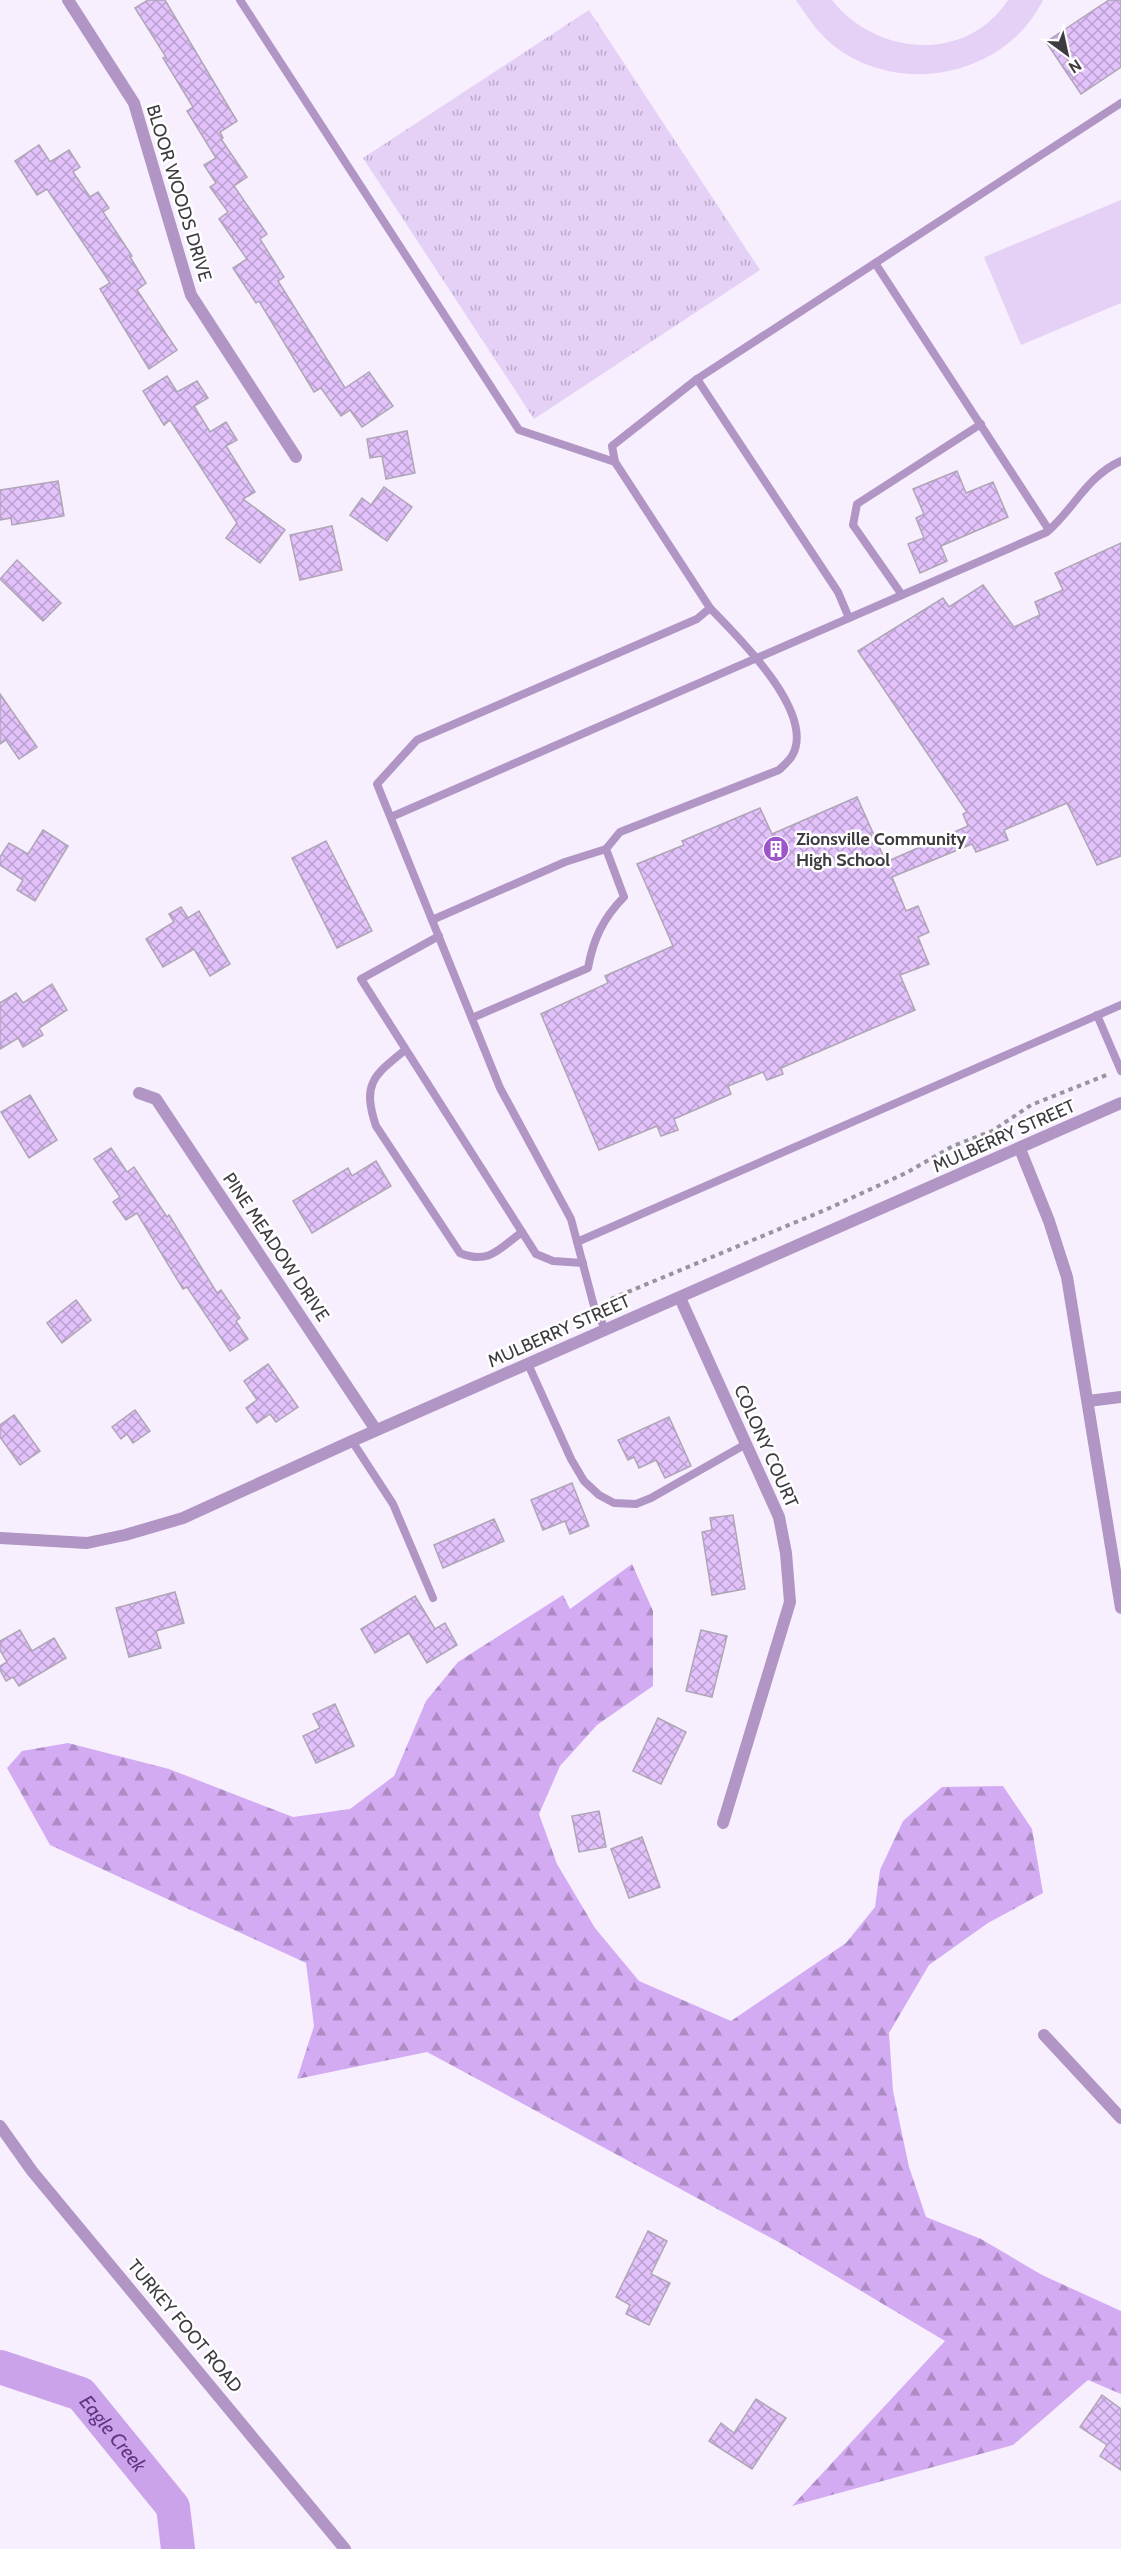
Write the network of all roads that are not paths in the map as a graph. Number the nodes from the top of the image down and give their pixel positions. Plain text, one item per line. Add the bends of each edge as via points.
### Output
1 (69, 0) edge
2 (240, 0) edge
3 (1121, 103) edge
4 (875, 263) junction
5 (697, 380) junction
6 (981, 424) junction
7 (296, 457) dead end
8 (1121, 461) edge
9 (615, 462) junction
10 (1049, 530) junction
11 (902, 595) junction
12 (710, 608) junction
13 (849, 618) junction
14 (758, 658) junction
15 (391, 817) junction
16 (606, 849) junction
17 (432, 920) junction
18 (439, 936) junction
19 (1121, 1005) edge
20 (1097, 1015) junction
21 (472, 1018) junction
22 (405, 1050) junction
23 (1121, 1070) edge
24 (139, 1093) dead end
25 (1121, 1103) edge
26 (1020, 1149) junction
27 (522, 1232) junction
28 (577, 1242) junction
29 (583, 1263) junction
30 (680, 1298) junction
31 (606, 1331) junction
32 (528, 1364) junction
33 (1121, 1397) edge
34 (1088, 1401) junction
35 (376, 1430) junction
36 (352, 1441) junction
37 (746, 1444) junction
38 (0, 1538) edge
39 (433, 1598) dead end
40 (1121, 1608) edge
41 (723, 1823) dead end
42 (1044, 2035) dead end
43 (1121, 2118) edge
44 (0, 2126) edge
45 (345, 2549) edge

1 - 7 street, BLOOR WOODS DRIVE via 134,103 191,295
2 - 9 lane via 519,430
3 - 4 lane
4 - 5 lane
4 - 6 lane
5 - 9 lane via 612,446
5 - 13 lane via 838,592
6 - 10 lane
6 - 11 lane via 857,504 853,525
8 - 10 lane via 1105,468
9 - 12 lane
10 - 11 lane
11 - 13 lane
12 - 14 lane
12 - 15 lane via 697,619 417,741 377,784
13 - 14 lane
14 - 15 lane
14 - 16 lane via 788,703 795,723 792,756 779,770 620,832
15 - 17 lane
16 - 17 lane via 565,862
16 - 21 lane via 624,897 593,941 588,968
17 - 18 lane
18 - 21 lane
18 - 22 lane via 361,979
19 - 20 lane
20 - 23 lane
20 - 28 lane
21 - 28 lane via 500,1088 571,1219
22 - 27 lane
22 - 27 lane via 383,1068 370,1086 369,1104 376,1126 460,1253 474,1259 486,1258
24 - 35 street, PINE MEADOW DRIVE via 156,1099
25 - 26 street, MULBERRY STREET
26 - 30 street, MULBERRY STREET
26 - 34 street via 1067,1277
27 - 29 lane via 536,1254 554,1261
28 - 29 lane
29 - 31 lane via 594,1306
30 - 31 street, MULBERRY STREET
30 - 37 street, COLONY COURT
31 - 32 street, MULBERRY STREET
32 - 35 street, MULBERRY STREET
32 - 37 lane via 584,1481 614,1503 636,1504 651,1498
33 - 34 street
34 - 40 street
35 - 36 street, MULBERRY STREET
36 - 38 street, MULBERRY STREET via 183,1518 125,1535 87,1543
36 - 39 lane via 393,1504
37 - 41 street, COLONY COURT via 779,1517 790,1602
42 - 43 street
44 - 45 street, TURKEY FOOT ROAD via 32,2171

